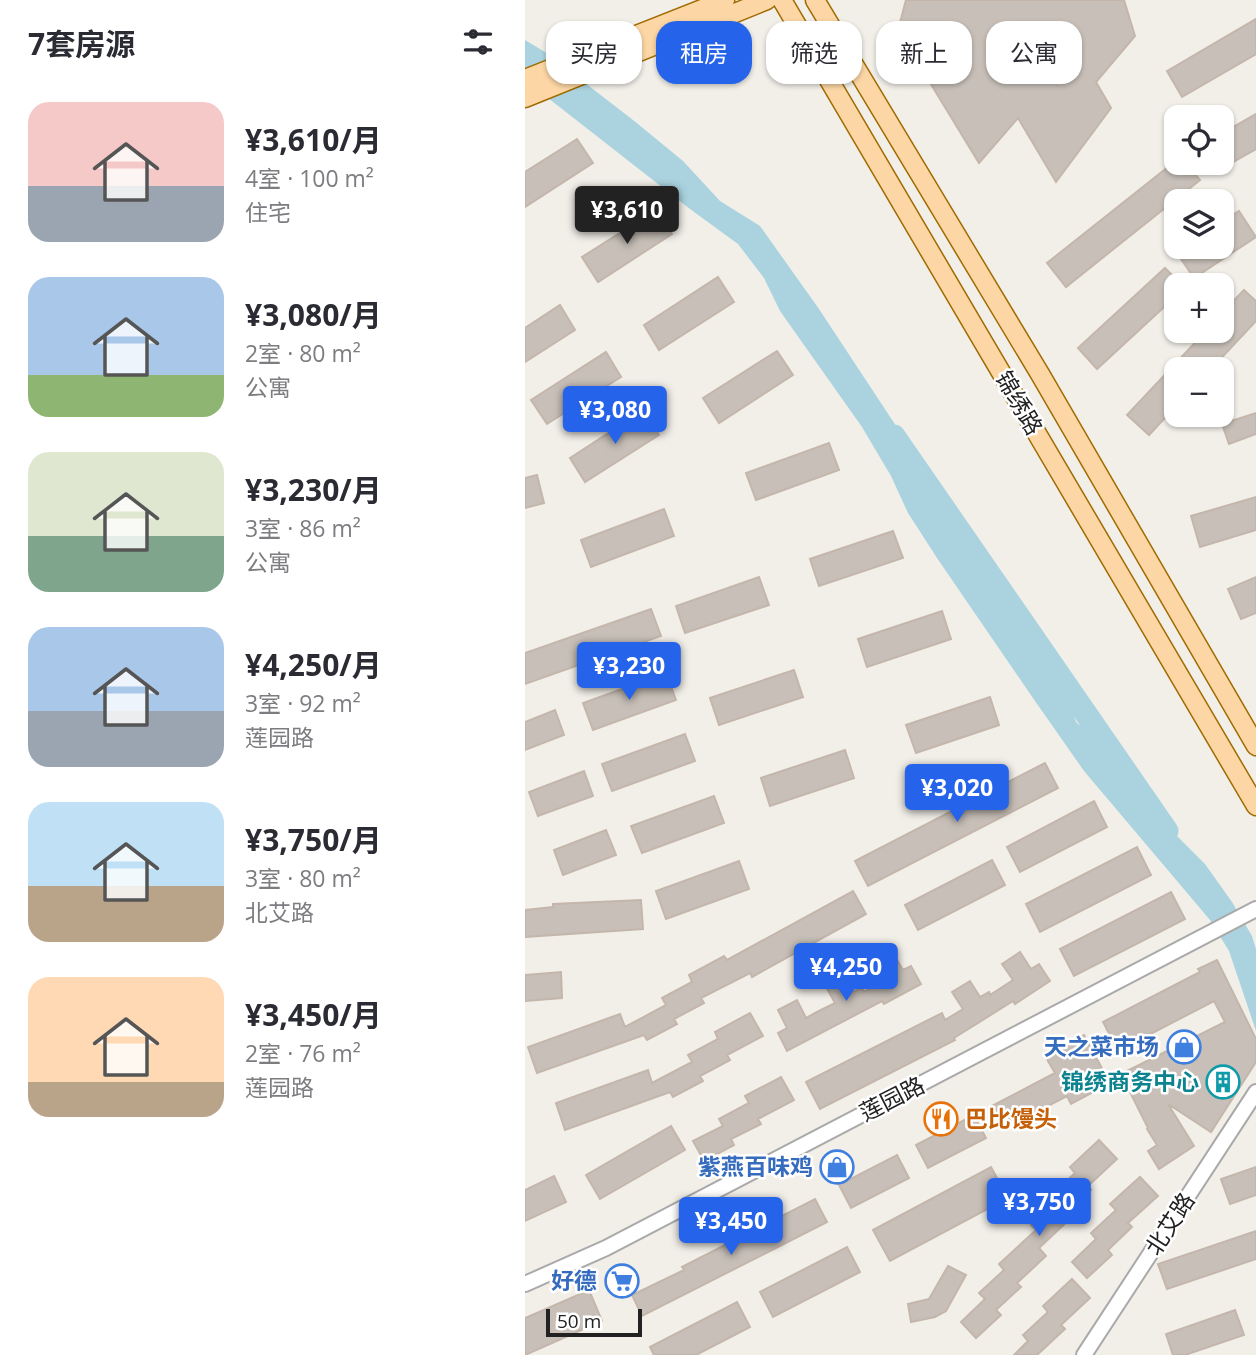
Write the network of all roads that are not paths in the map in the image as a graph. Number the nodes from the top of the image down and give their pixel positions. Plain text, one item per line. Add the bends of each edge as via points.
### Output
1 (725, 0) edge
2 (767, 0) edge
3 (782, 0) edge
4 (815, 0) edge
5 (642, 40) edge
6 (642, 44) edge
7 (546, 73) edge
8 (525, 79) edge
9 (553, 84) edge
10 (525, 98) edge
11 (1256, 746) edge
12 (1256, 806) edge
13 (1250, 912) edge
14 (1256, 1093) edge
15 (525, 1284) edge
16 (1084, 1355) edge

1 - 5 main road
2 - 6 main road
3 - 12 main road, 锦绣路
4 - 11 main road, 锦绣路
7 - 8 main road
9 - 10 main road
13 - 15 street, 莲园路 via 606,1248
14 - 16 street, 北艾路

